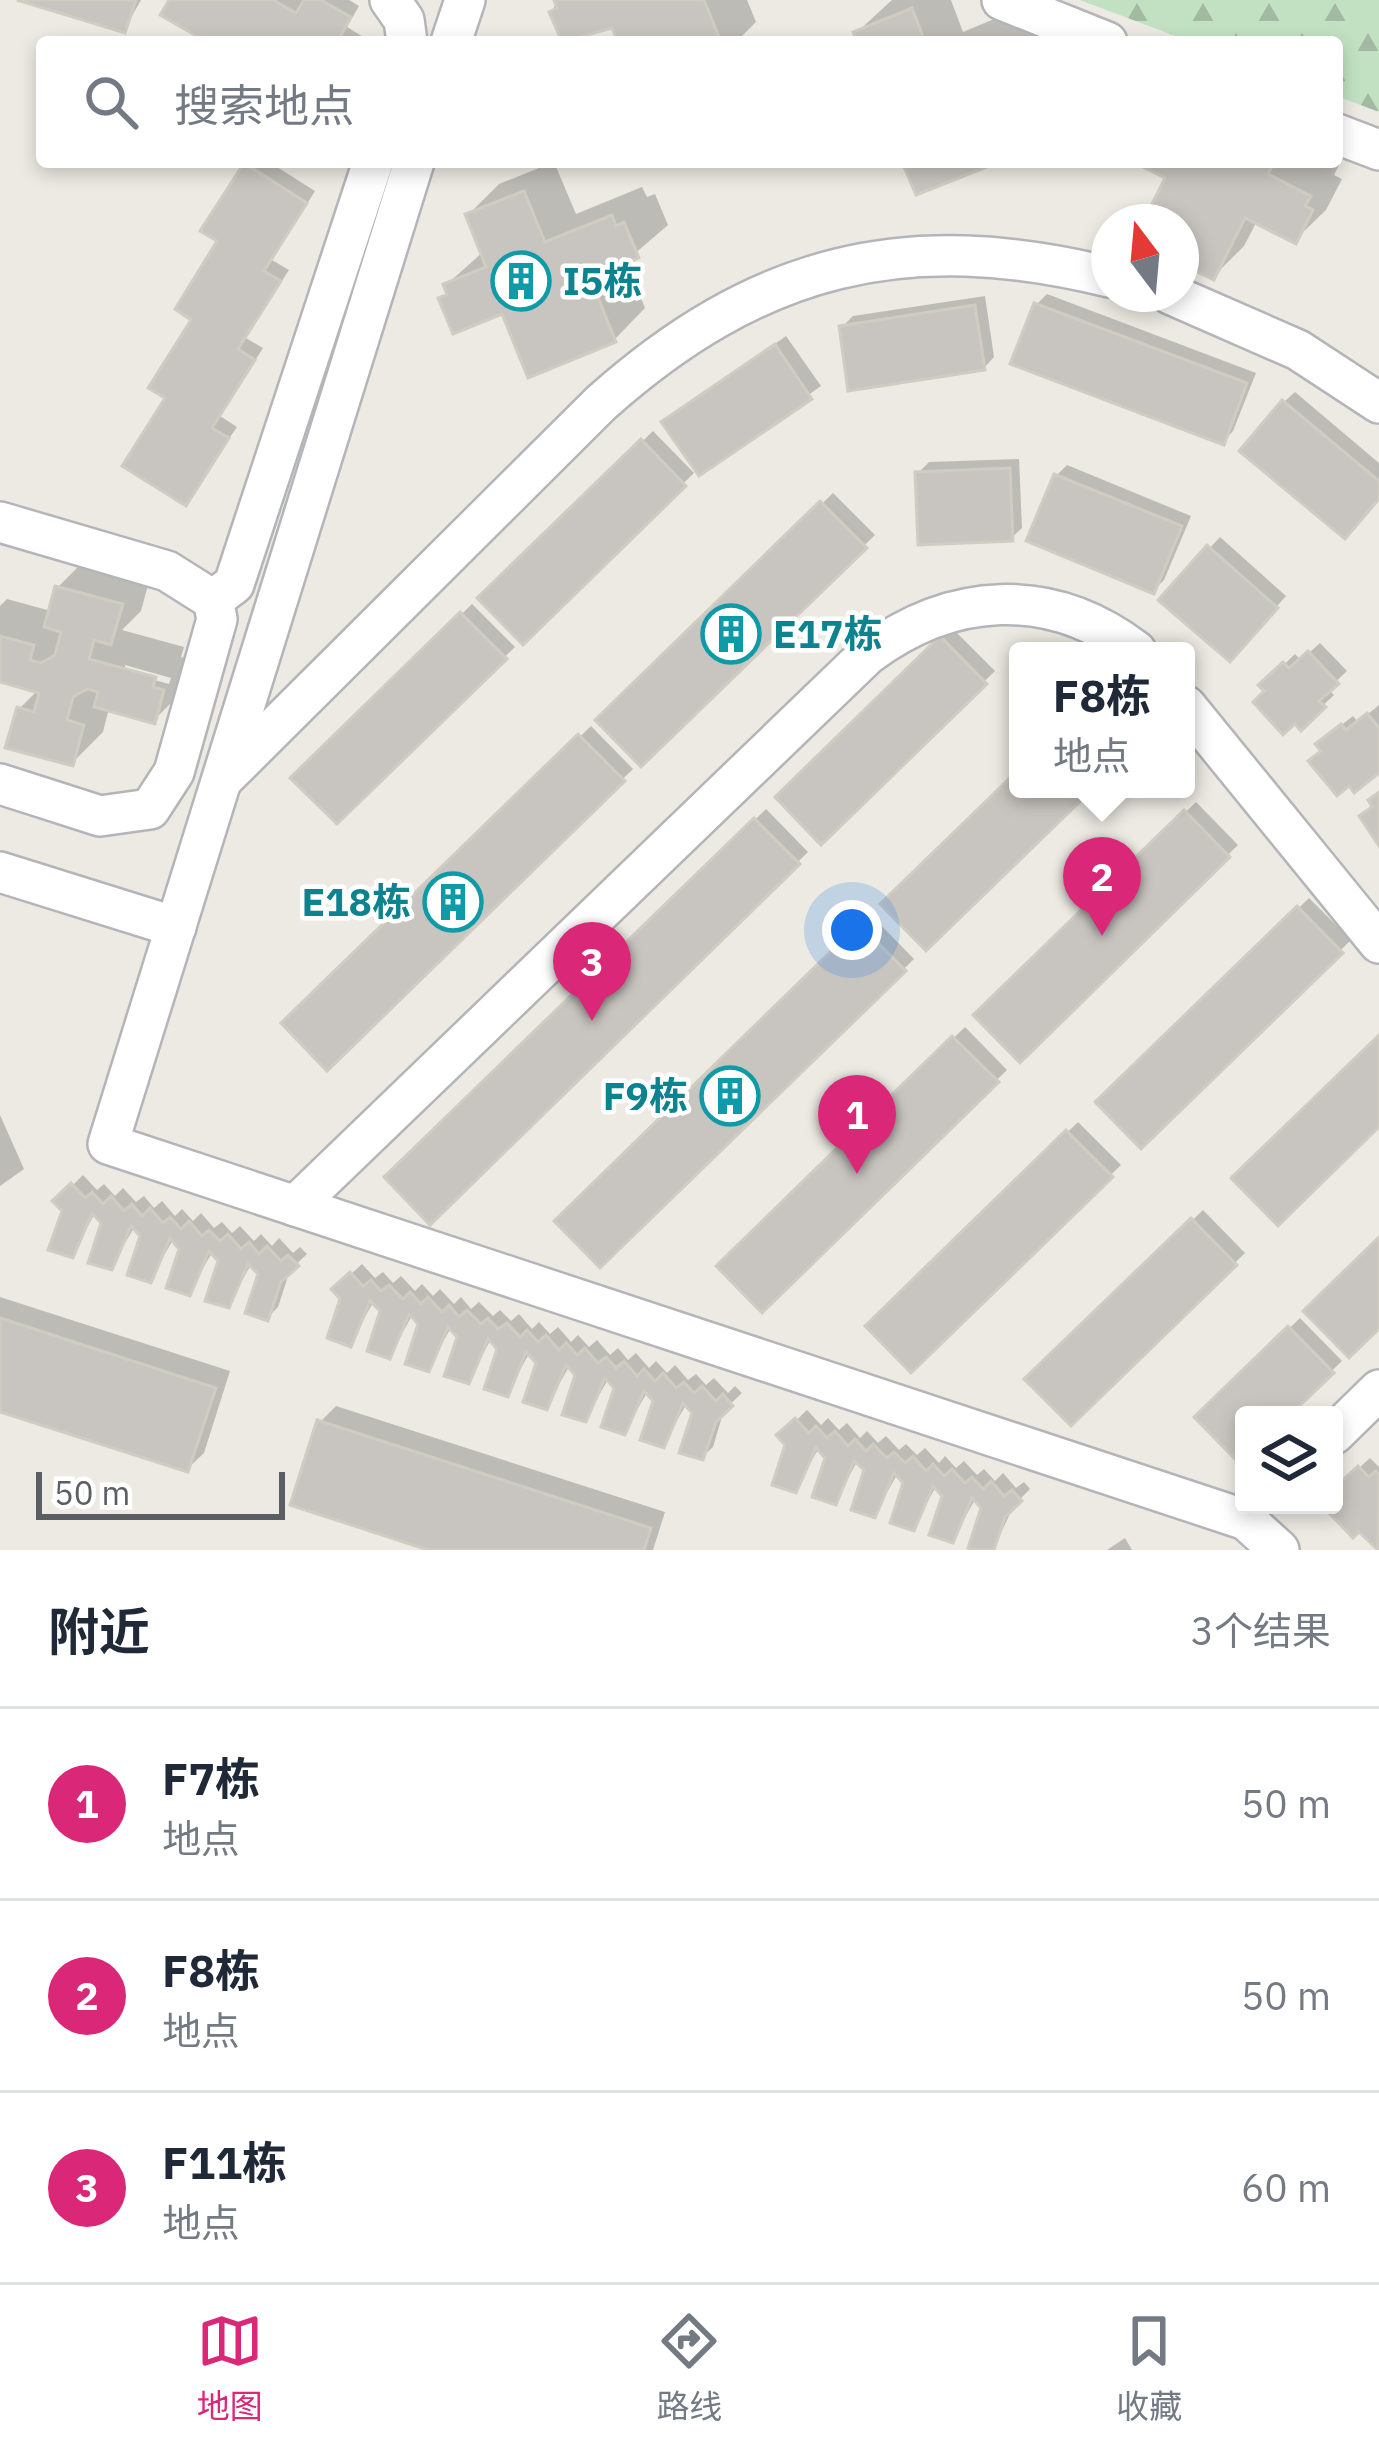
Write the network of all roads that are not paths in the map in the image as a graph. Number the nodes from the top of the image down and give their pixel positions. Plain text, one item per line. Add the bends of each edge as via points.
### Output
1 (390, 0) edge
2 (465, 0) edge
3 (1001, 0) edge
4 (406, 36) edge
5 (454, 36) edge
6 (1092, 36) edge
7 (1343, 136) edge
8 (1379, 150) edge
9 (371, 168) edge
10 (412, 168) edge
11 (1091, 274) edge
12 (1199, 306) edge
13 (1379, 403) edge
14 (0, 522) edge
15 (213, 600) junction
16 (1121, 642) edge
17 (1195, 717) edge
18 (221, 782) junction
19 (0, 784) edge
20 (0, 872) edge
21 (176, 927) junction
22 (1379, 943) edge
23 (295, 1206) junction
24 (1379, 1390) edge
25 (1343, 1425) edge
26 (1235, 1507) edge
27 (1254, 1514) edge
28 (1280, 1550) edge

1 - 4 lane
2 - 5 lane
3 - 6 lane
7 - 8 lane
9 - 15 lane via 234,584
10 - 18 lane
11 - 18 lane via 955,254 876,259 727,308 660,350 602,403
12 - 13 lane via 1265,333
14 - 15 lane via 167,571
15 - 19 lane via 217,620 174,772 150,808 100,816
16 - 23 lane via 1081,617 1007,602 950,610 897,632
17 - 22 lane
18 - 21 lane
20 - 21 lane
21 - 23 lane via 108,1144
23 - 26 lane
24 - 25 lane
27 - 28 lane

